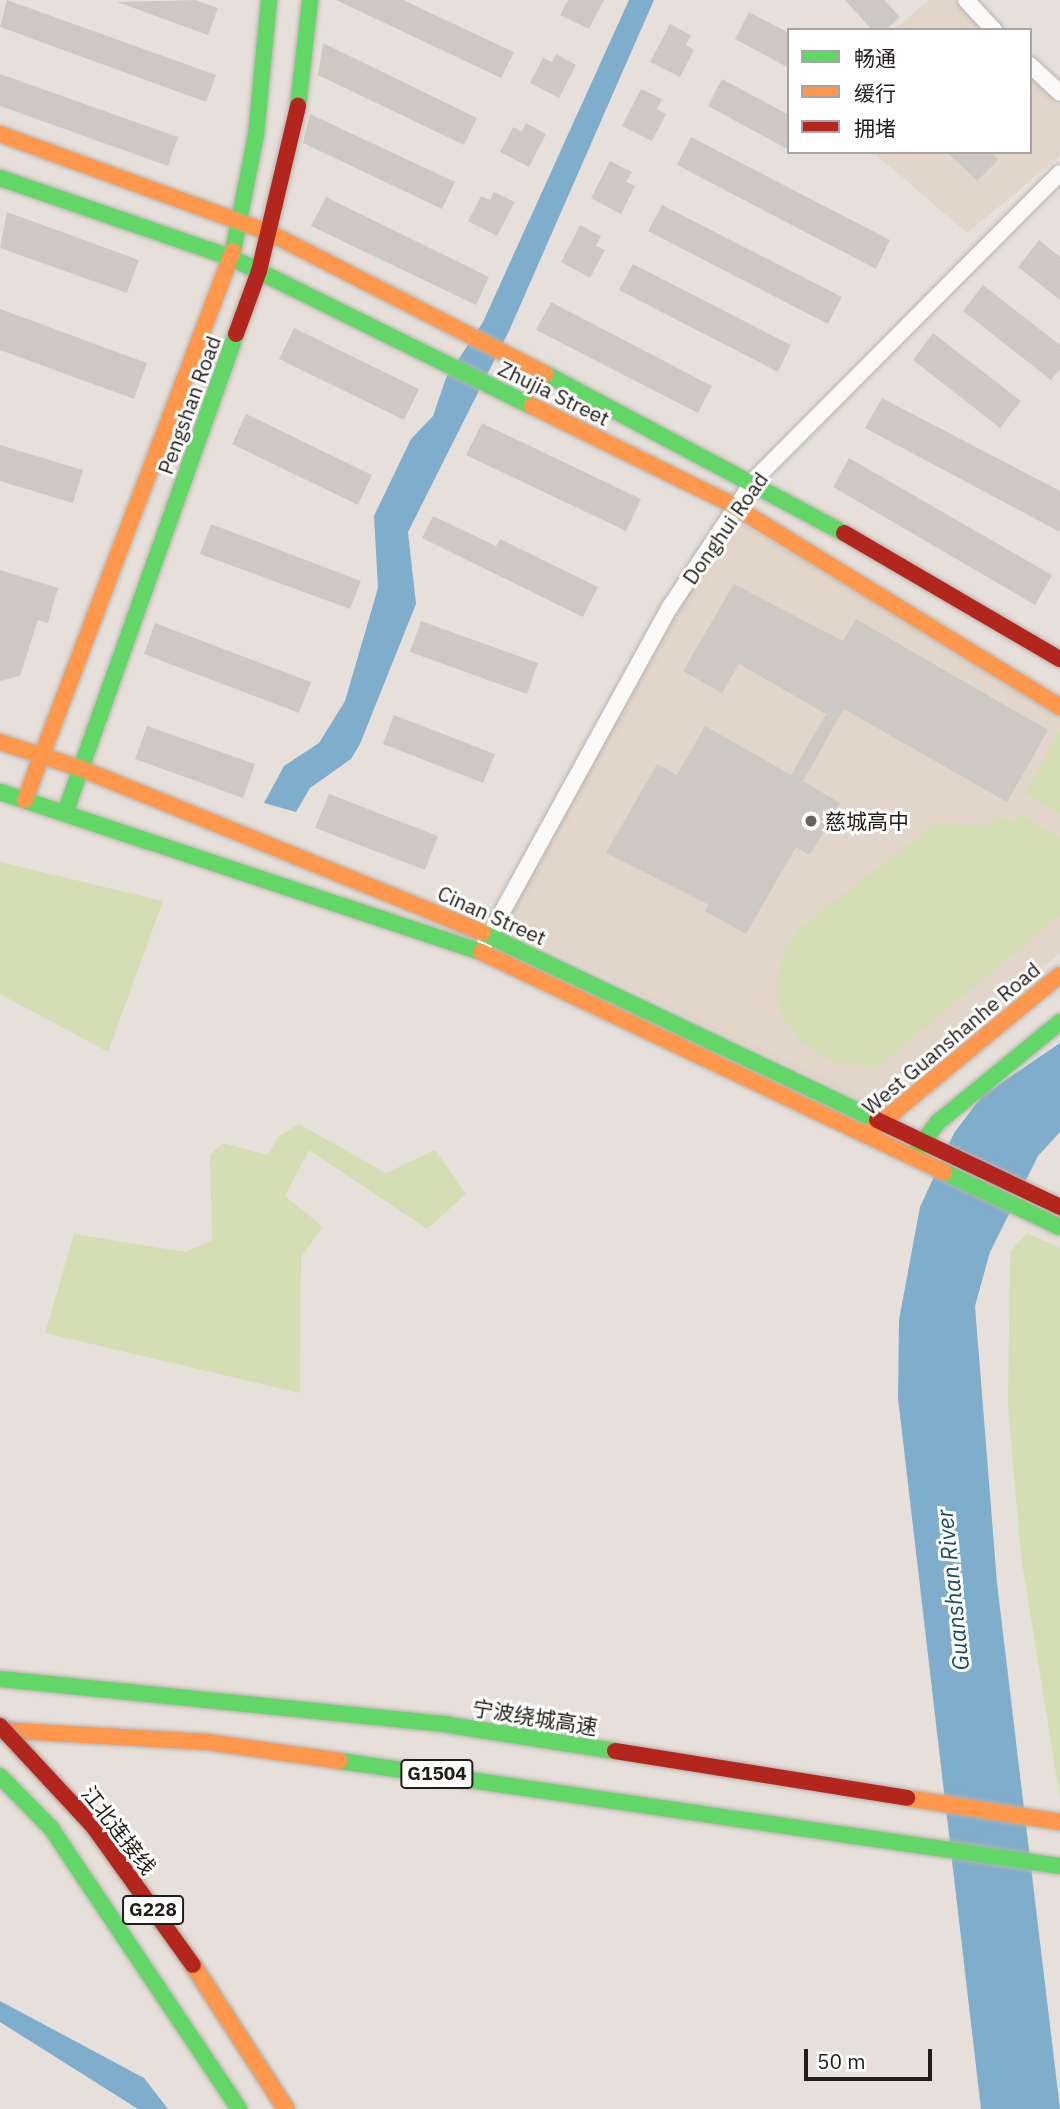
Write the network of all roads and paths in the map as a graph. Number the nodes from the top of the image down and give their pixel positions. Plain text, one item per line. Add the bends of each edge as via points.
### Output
1 (269, 0) edge
2 (310, 0) edge
3 (966, 0) edge
4 (992, 28) edge
5 (1032, 67) edge
6 (1060, 93) edge
7 (0, 134) edge
8 (1060, 173) edge
9 (0, 178) edge
10 (239, 219) junction
11 (268, 232) junction
12 (232, 258) junction
13 (259, 271) junction
14 (754, 480) junction
15 (736, 508) junction
16 (1060, 659) edge
17 (1060, 707) edge
18 (0, 742) edge
19 (42, 755) junction
20 (82, 769) junction
21 (0, 792) edge
22 (24, 800) junction
23 (65, 813) junction
24 (489, 935) junction
25 (481, 952) junction
26 (1060, 975) edge
27 (1060, 1022) edge
28 (874, 1127) junction
29 (924, 1141) junction
30 (914, 1155) junction
31 (1060, 1207) edge
32 (1060, 1227) edge
33 (0, 1679) edge
34 (0, 1728) edge
35 (0, 1776) edge
36 (1060, 1822) edge
37 (1060, 1866) edge
38 (239, 2109) edge
39 (285, 2109) edge

1 - 10 main road, Pengshan Road via 256,135
2 - 11 main road, Pengshan Road via 305,78
3 - 4 street
5 - 6 street
7 - 10 main road, Zhujia Street
8 - 14 street, Donghui Road
9 - 12 main road, Zhujia Street
10 - 11 main road, Zhujia Street
10 - 12 main road, Pengshan Road
11 - 13 main road, Pengshan Road
11 - 14 main road, Zhujia Street
12 - 13 main road, Zhujia Street
12 - 19 main road, Pengshan Road
13 - 15 main road, Zhujia Street
13 - 20 main road, Pengshan Road
14 - 15 street, Donghui Road
14 - 16 main road, Zhujia Street
15 - 17 main road, Zhujia Street
15 - 24 street, Donghui Road via 670,607
18 - 19 main road, Cinan Street
19 - 20 main road, Cinan Street
19 - 22 main road, Pengshan Road
20 - 23 main road, Pengshan Road
20 - 24 main road, Cinan Street
21 - 22 main road, Cinan Street
22 - 23 main road, Cinan Street
23 - 25 main road, Cinan Street
24 - 25 street, Donghui Road
24 - 28 main road, Cinan Street
25 - 28 main road, Cinan Street
26 - 28 main road, West Guanshanhe Road
27 - 29 main road via 937,1123
28 - 29 main road, Cinan Street
28 - 30 main road, Cinan Street
29 - 30 main road
29 - 31 main road, Cinan Street
30 - 32 main road, Cinan Street
33 - 36 main road, 宁波绕城高速 / G1504 via 449,1725
34 - 37 main road, G1504 via 207,1742
34 - 39 main road, 江北连接线 / G228, bridge via 93,1826 215,1995
35 - 38 main road, G228 via 51,1828

